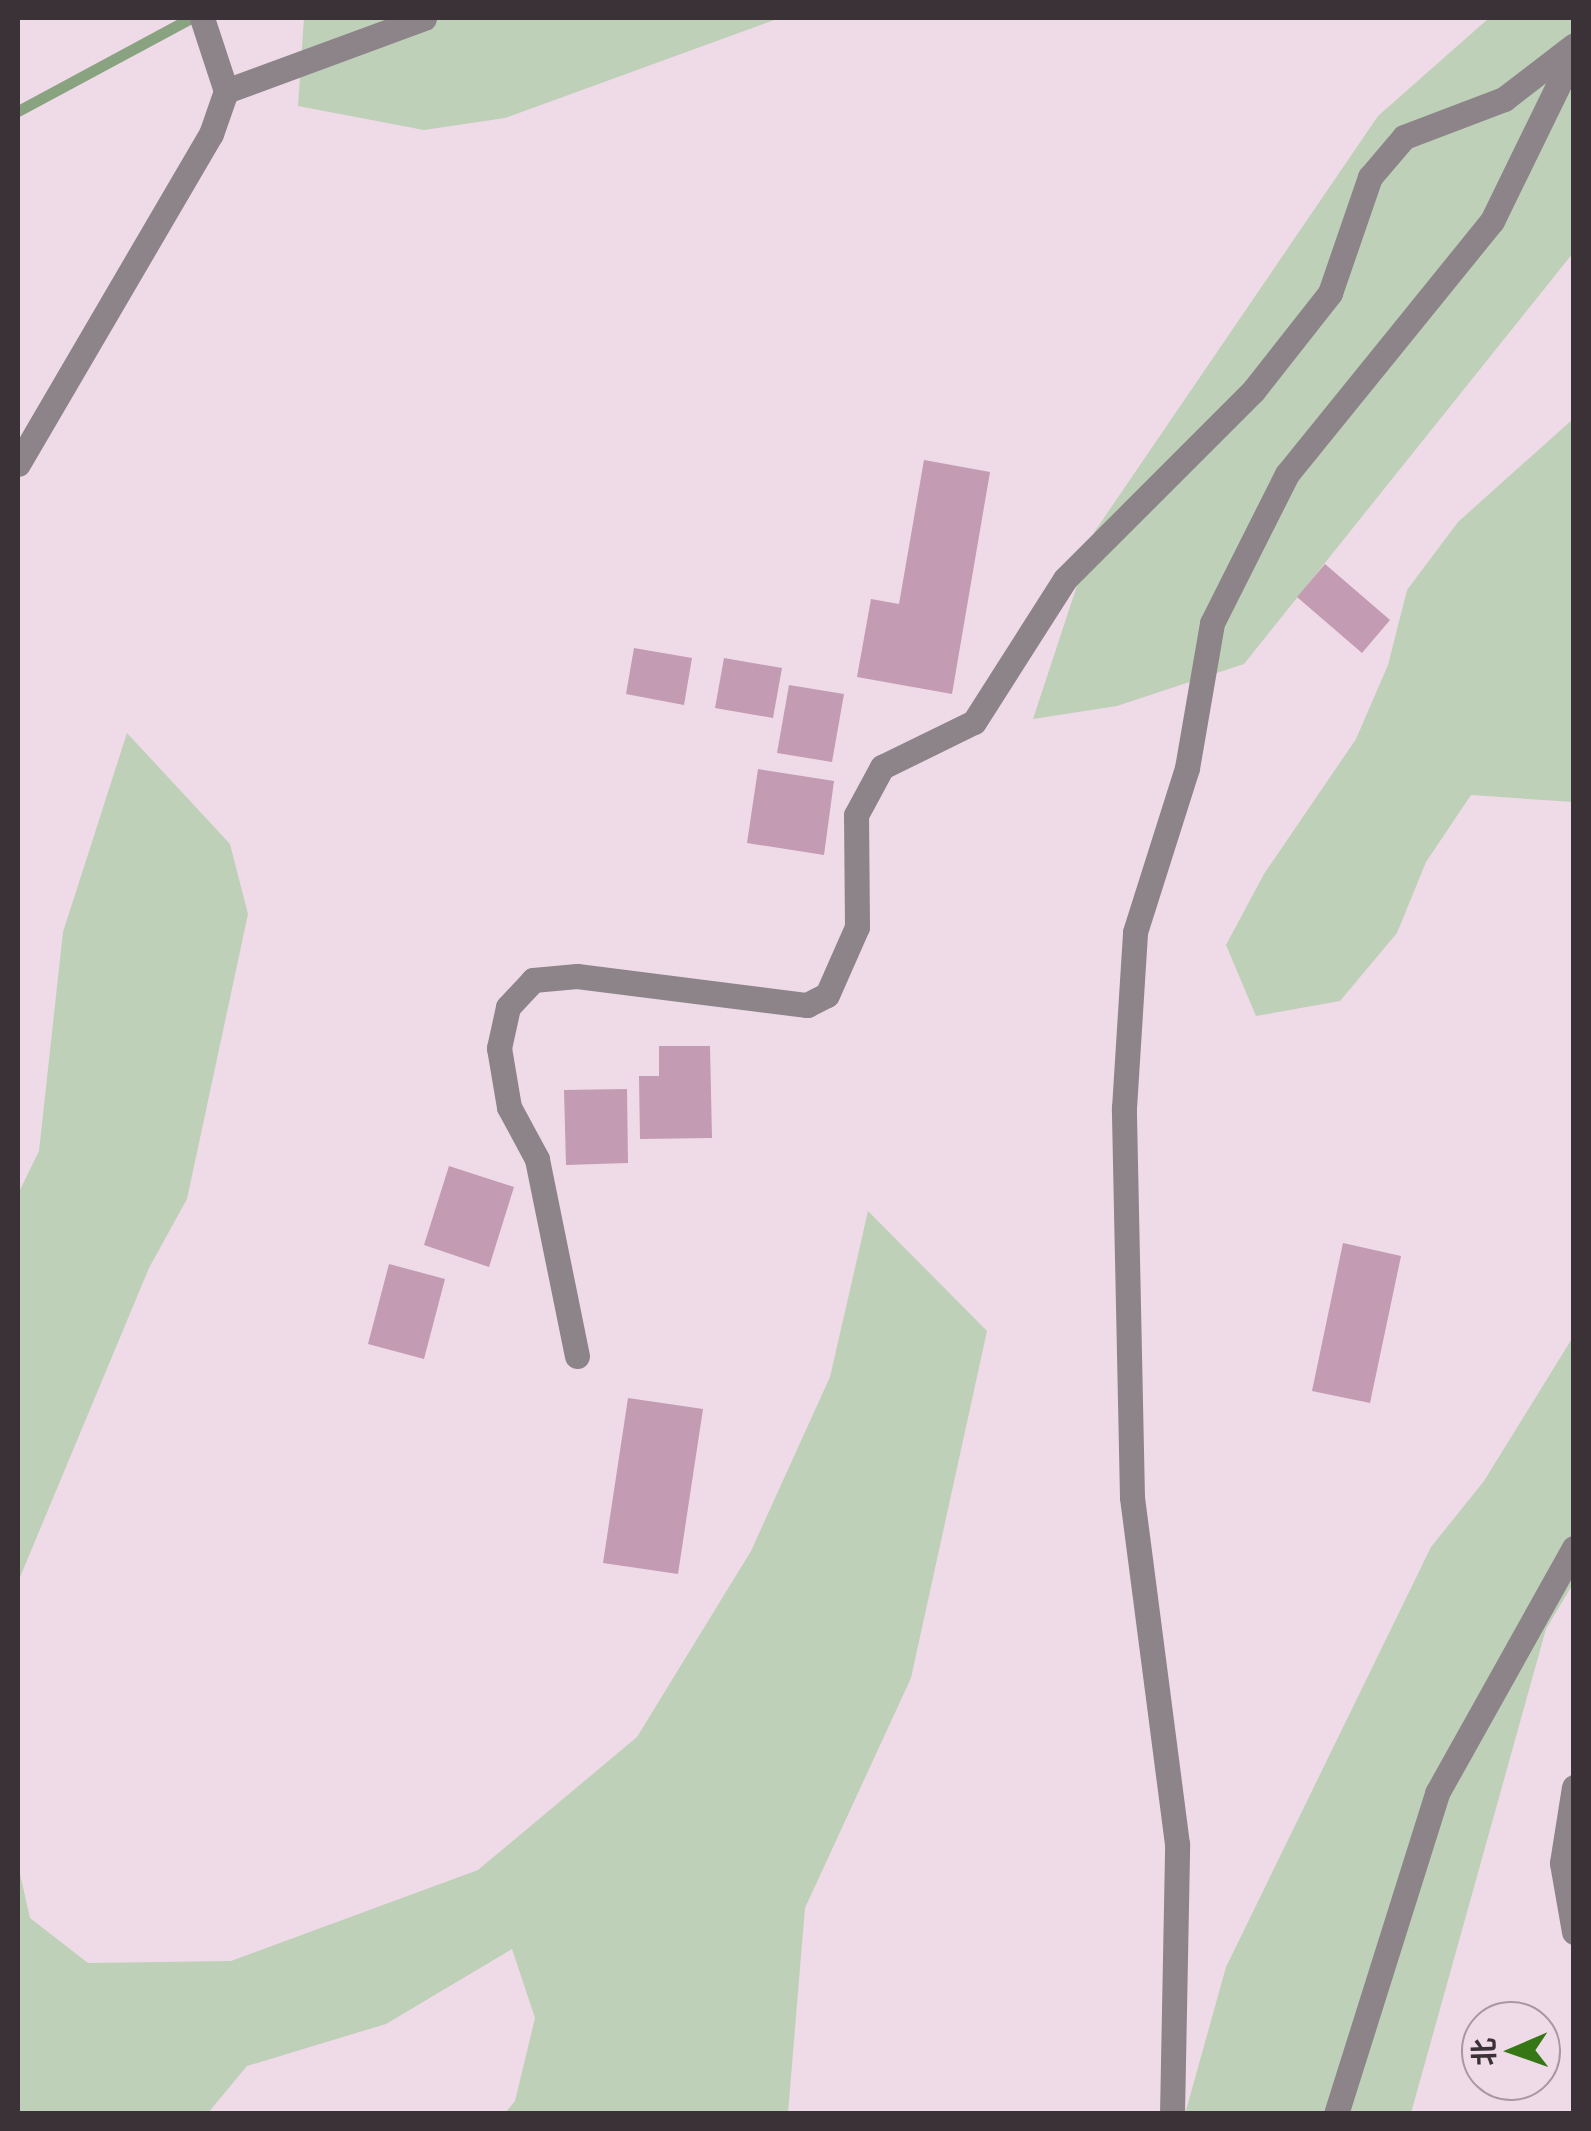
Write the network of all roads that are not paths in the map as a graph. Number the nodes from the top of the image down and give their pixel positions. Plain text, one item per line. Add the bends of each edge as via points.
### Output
1 (202, 18) edge
2 (424, 18) edge
3 (1574, 46) edge
4 (1574, 53) edge
5 (226, 91) junction
6 (18, 464) edge
7 (577, 1356) dead end
8 (1574, 1548) edge
9 (1574, 1786) edge
10 (1574, 1932) edge
11 (1172, 2114) edge
12 (1336, 2114) edge

1 - 5 street
2 - 5 street
3 - 7 street via 1504,99 1404,137 1370,176 1330,293 1253,391 1065,579 974,722 882,767 856,815 857,927 827,996 806,1005 576,976 533,980 508,1006 500,1048 509,1106 537,1160
4 - 11 street via 1492,220 1287,474 1212,623 1187,768 1135,932 1124,1108 1132,1498 1178,1844
5 - 6 street via 212,134
8 - 12 street via 1437,1794
9 - 10 street via 1562,1863

